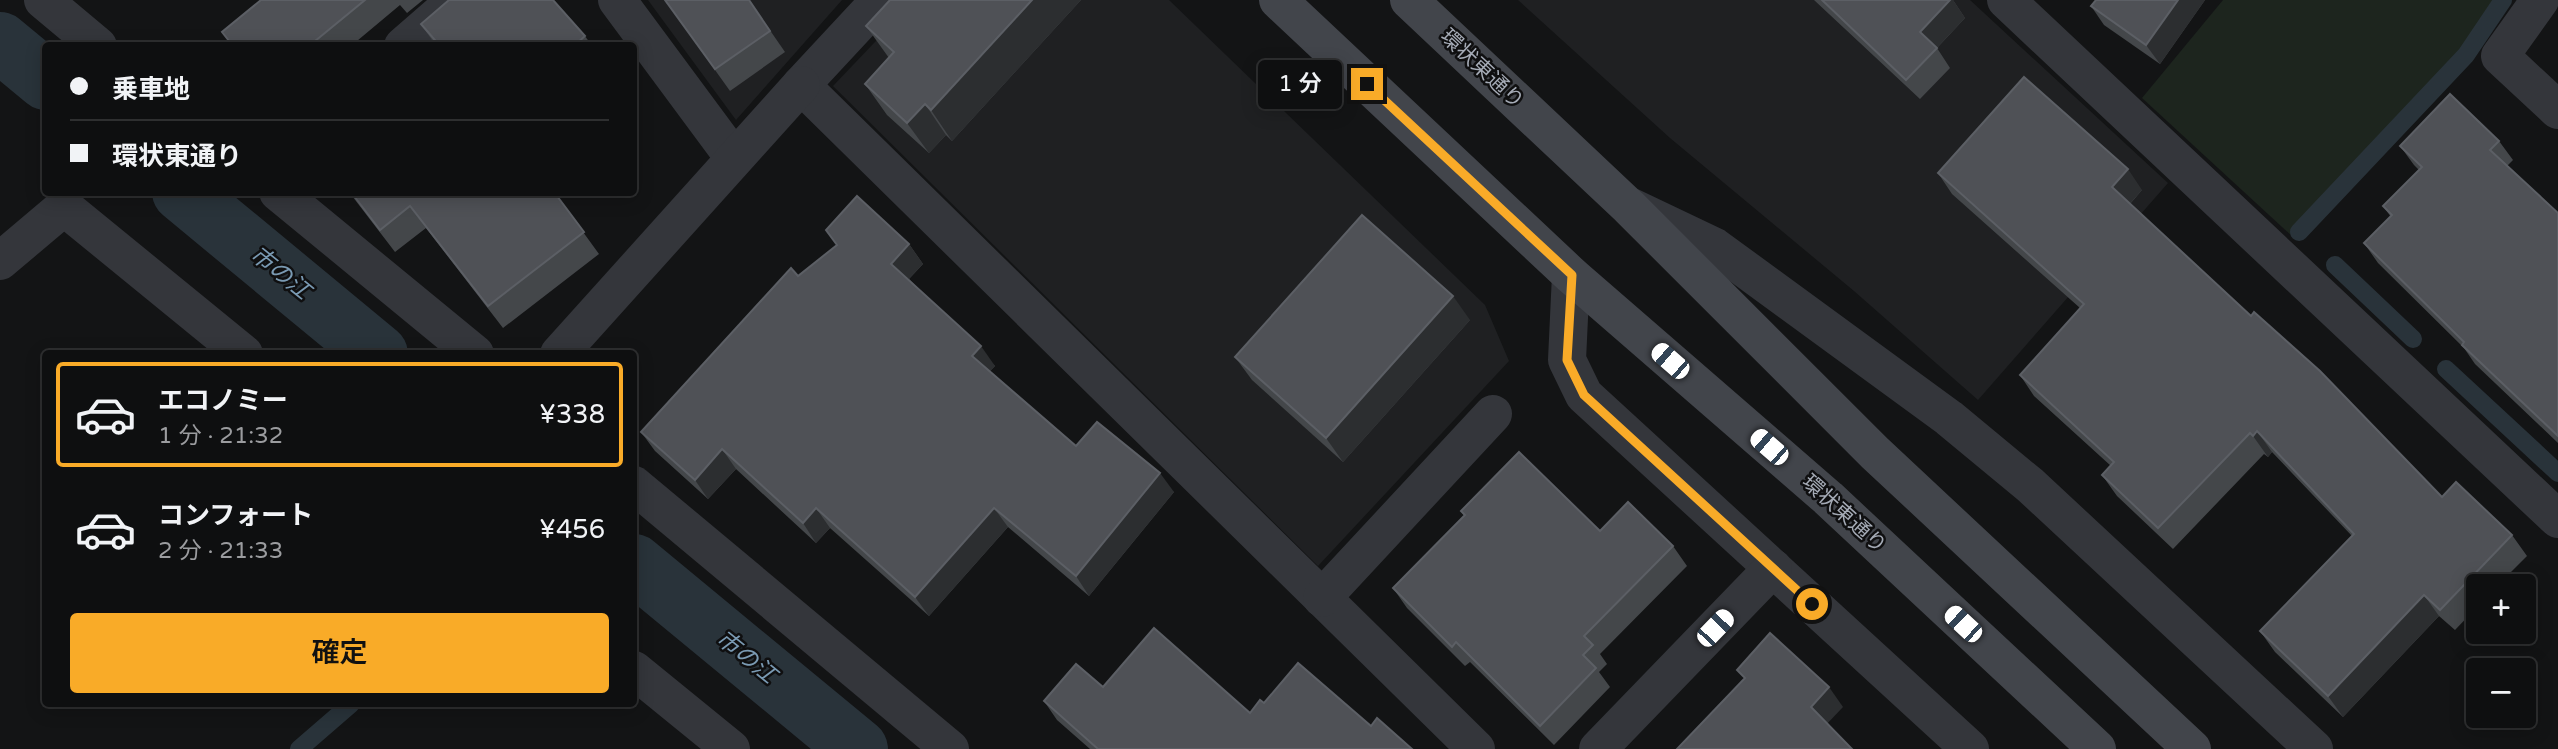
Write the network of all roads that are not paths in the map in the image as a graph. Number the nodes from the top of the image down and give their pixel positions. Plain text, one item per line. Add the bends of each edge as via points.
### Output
1 (43, 0) edge
2 (456, 0) edge
3 (617, 0) edge
4 (880, 0) edge
5 (1278, 0) edge
6 (2006, 0) edge
7 (2540, 0) edge
8 (1423, 5) edge
9 (93, 42) edge
10 (408, 42) edge
11 (800, 85) junction
12 (2558, 110) edge
13 (734, 158) junction
14 (283, 196) edge
15 (1629, 206) junction
16 (0, 261) edge
17 (1572, 275) junction
18 (239, 350) edge
19 (470, 350) edge
20 (563, 350) edge
21 (1493, 414) dead end
22 (637, 488) edge
23 (2558, 519) edge
24 (1773, 568) junction
25 (1322, 598) junction
26 (637, 672) edge
27 (731, 749) edge
28 (950, 749) edge
29 (1476, 749) edge
30 (1598, 749) edge
31 (1970, 749) edge
32 (2097, 749) edge
33 (2192, 749) edge
34 (2314, 749) edge

1 - 9 street
2 - 10 street
3 - 13 street
4 - 11 street
5 - 17 main road, 環状東通り
6 - 23 street
7 - 12 street via 2500,56
8 - 15 main road, 環状東通り
11 - 13 street
11 - 25 street
13 - 20 street
14 - 19 street
15 - 33 main road, 環状東通り via 1875,453
15 - 34 street via 1715,247 1950,418 2030,485
16 - 18 street via 64,207
17 - 24 street via 1567,360 1584,395
17 - 32 main road, 環状東通り via 1828,498
21 - 25 street
22 - 28 street
24 - 30 street
24 - 31 street
25 - 29 street
26 - 27 street

